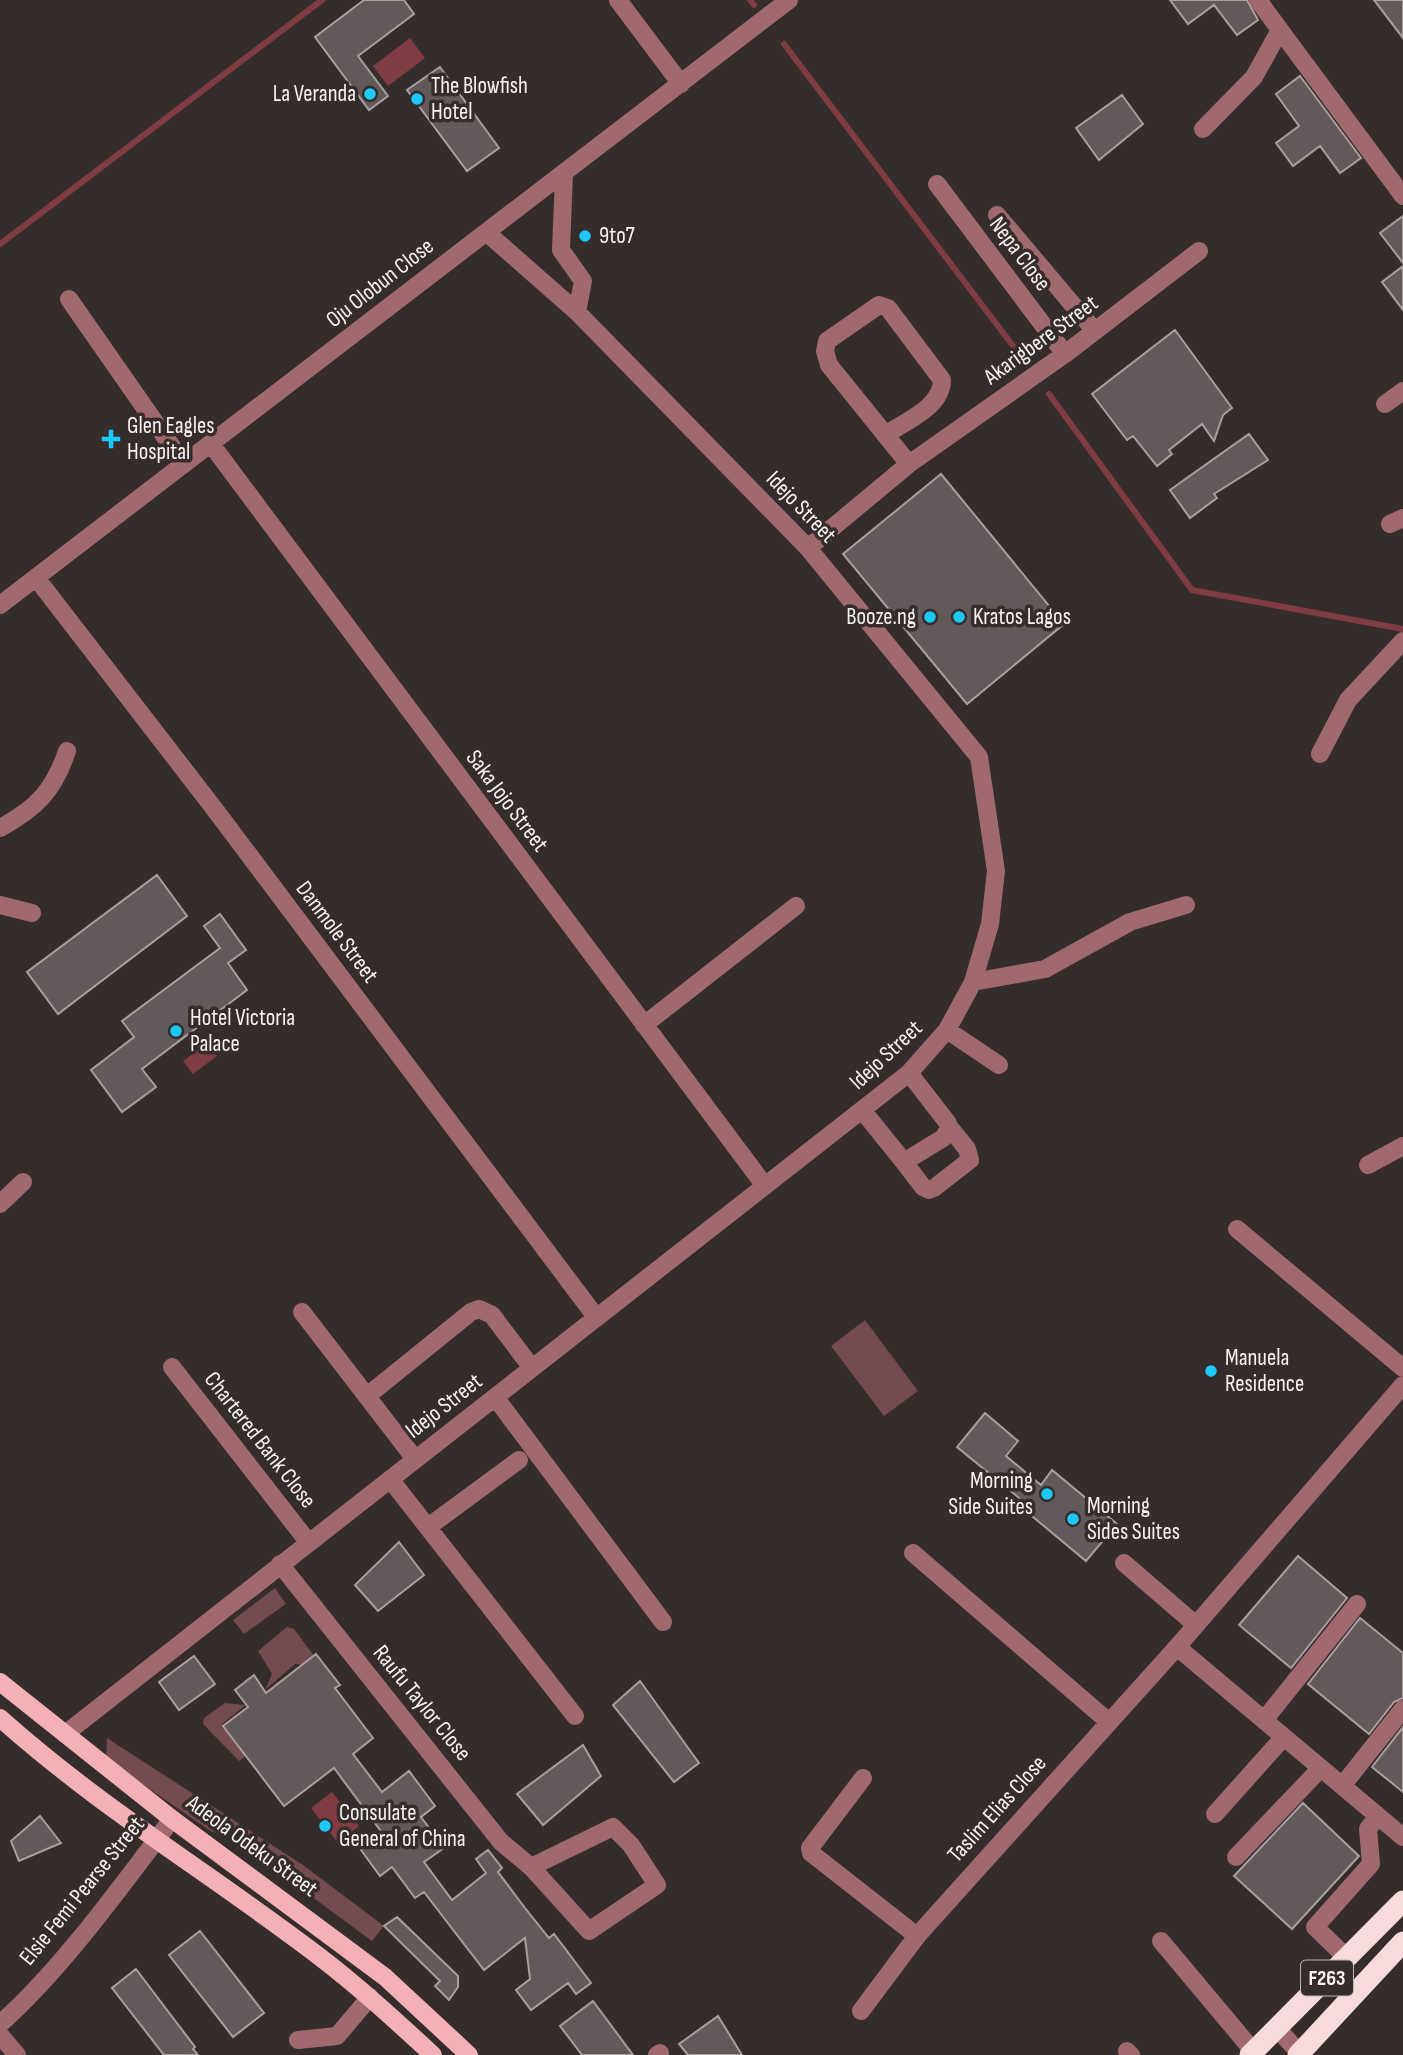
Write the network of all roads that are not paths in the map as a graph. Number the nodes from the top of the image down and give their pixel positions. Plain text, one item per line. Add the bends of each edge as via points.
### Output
1 (618, 0) edge
2 (789, 0) edge
3 (1258, 0) edge
4 (1280, 30) junction
5 (681, 84) junction
6 (1203, 129) dead end
7 (564, 176) junction
8 (937, 184) dead end
9 (1403, 196) edge
10 (997, 215) dead end
11 (486, 232) junction
12 (1199, 251) dead end
13 (69, 299) dead end
14 (577, 312) junction
15 (1095, 331) junction
16 (1065, 354) junction
17 (1403, 391) edge
18 (1385, 404) dead end
19 (886, 435) junction
20 (211, 444) junction
21 (184, 464) junction
22 (909, 464) junction
23 (808, 548) junction
24 (37, 579) junction
25 (0, 605) edge
26 (1402, 642) edge
27 (67, 751) dead end
28 (1320, 754) dead end
29 (0, 828) edge
30 (0, 905) edge
31 (1186, 905) dead end
32 (796, 906) dead end
33 (33, 913) dead end
34 (973, 982) junction
35 (644, 1025) junction
36 (947, 1030) junction
37 (999, 1065) dead end
38 (909, 1073) junction
39 (862, 1110) junction
40 (950, 1128) junction
41 (1403, 1146) edge
42 (904, 1162) junction
43 (1368, 1165) dead end
44 (23, 1181) dead end
45 (765, 1186) junction
46 (0, 1204) edge
47 (1237, 1228) dead end
48 (302, 1312) dead end
49 (596, 1318) junction
50 (172, 1367) dead end
51 (532, 1368) junction
52 (1403, 1368) edge
53 (1403, 1385) edge
54 (367, 1396) junction
55 (495, 1397) junction
56 (415, 1459) junction
57 (519, 1460) dead end
58 (390, 1479) junction
59 (428, 1527) junction
60 (309, 1543) junction
61 (913, 1553) dead end
62 (1124, 1563) dead end
63 (280, 1564) junction
64 (1357, 1604) dead end
65 (663, 1622) dead end
66 (1196, 1625) junction
67 (1177, 1647) junction
68 (0, 1682) edge
69 (1403, 1709) edge
70 (575, 1716) dead end
71 (0, 1718) edge
72 (1264, 1720) junction
73 (1109, 1722) junction
74 (65, 1734) junction
75 (1283, 1738) junction
76 (1321, 1768) junction
77 (863, 1778) dead end
78 (1342, 1786) junction
79 (1214, 1814) dead end
80 (1378, 1816) junction
81 (172, 1819) junction
82 (1403, 1837) edge
83 (156, 1841) junction
84 (1236, 1857) dead end
85 (531, 1867) junction
86 (1403, 1901) edge
87 (917, 1936) junction
88 (1161, 1941) dead end
89 (1403, 1942) edge
90 (1347, 1958) junction
91 (370, 1997) junction
92 (861, 2011) dead end
93 (0, 2024) edge
94 (1277, 2028) junction
95 (0, 2035) edge
96 (298, 2040) dead end
97 (1252, 2053) edge
98 (1299, 2054) edge
99 (17, 2055) edge
100 (433, 2055) edge
101 (469, 2055) edge

1 - 5 street
2 - 5 street, Oju Olobun Close
3 - 4 street
4 - 6 street via 1254,77
4 - 9 street
5 - 7 street, Oju Olobun Close
7 - 11 street, Oju Olobun Close
7 - 14 street via 560,243 583,281
8 - 16 street, Nepa Close
10 - 15 street
11 - 14 street, Idejo Street
11 - 20 street, Oju Olobun Close
12 - 15 street, Akarigbere Street
13 - 21 street
14 - 23 street, Idejo Street
15 - 16 street, Akarigbere Street
16 - 22 street, Akarigbere Street
17 - 18 street
19 - 19 street via 829,365 825,351 827,341 879,305 888,308 942,380 936,400
19 - 22 street
20 - 21 street, Oju Olobun Close
20 - 35 street, Saka Jojo Street
21 - 24 street, Oju Olobun Close
22 - 23 street, Akarigbere Street
23 - 34 street, Idejo Street via 979,757 996,871 990,924
24 - 25 street, Oju Olobun Close
24 - 49 street, Danmole Street
26 - 28 street via 1348,700
27 - 29 street via 57,781 35,804
30 - 33 street
31 - 34 street via 1130,922 1045,969
32 - 35 street
34 - 36 street, Idejo Street
35 - 45 street, Saka Jojo Street
36 - 37 street
36 - 38 street, Idejo Street
38 - 39 street, Idejo Street
38 - 40 street
39 - 42 street
39 - 45 street, Idejo Street
40 - 42 street via 943,1138
40 - 42 street via 970,1160 934,1188 923,1187
41 - 43 street
44 - 46 street
45 - 49 street, Idejo Street
47 - 52 street
48 - 54 street
49 - 51 street, Idejo Street
50 - 60 street, Chartered Bank Close
51 - 54 street via 492,1315 479,1309
51 - 55 street, Idejo Street
53 - 66 street, Taslim Elias Close
54 - 56 street
55 - 56 street, Idejo Street
55 - 65 street
56 - 58 street, Idejo Street
57 - 59 street
58 - 59 street
58 - 60 street, Idejo Street
59 - 70 street
60 - 63 street, Idejo Street
61 - 73 street
62 - 66 street
63 - 74 street, Idejo Street
63 - 85 street, Raufu Taylor Close via 501,1842
64 - 72 street
66 - 67 street, Taslim Elias Close
67 - 72 street
67 - 73 street, Taslim Elias Close
68 - 74 main road, Adeola Odeku Street
69 - 78 street
71 - 83 main road
72 - 75 street
73 - 87 street, Taslim Elias Close
74 - 81 main road, Adeola Odeku Street
75 - 76 street
75 - 79 street
76 - 78 street
76 - 84 street
77 - 87 street via 810,1848 811,1853
78 - 80 street
80 - 82 street
80 - 90 street via 1368,1829 1371,1864 1315,1927
81 - 83 street, Elsie Femi Pearse Street
81 - 101 main road, Adeola Odeku Street via 386,1977
83 - 91 main road
83 - 93 street, Elsie Femi Pearse Street via 50,1971
85 - 85 street, Raufu Taylor Close via 589,1931 657,1885 613,1827
86 - 90 highway, F263
87 - 92 street, Taslim Elias Close
88 - 97 street
89 - 98 highway, F263
90 - 94 highway, F263
91 - 96 street via 337,2036
91 - 100 main road
94 - 97 highway, F263
94 - 98 street
95 - 99 street

